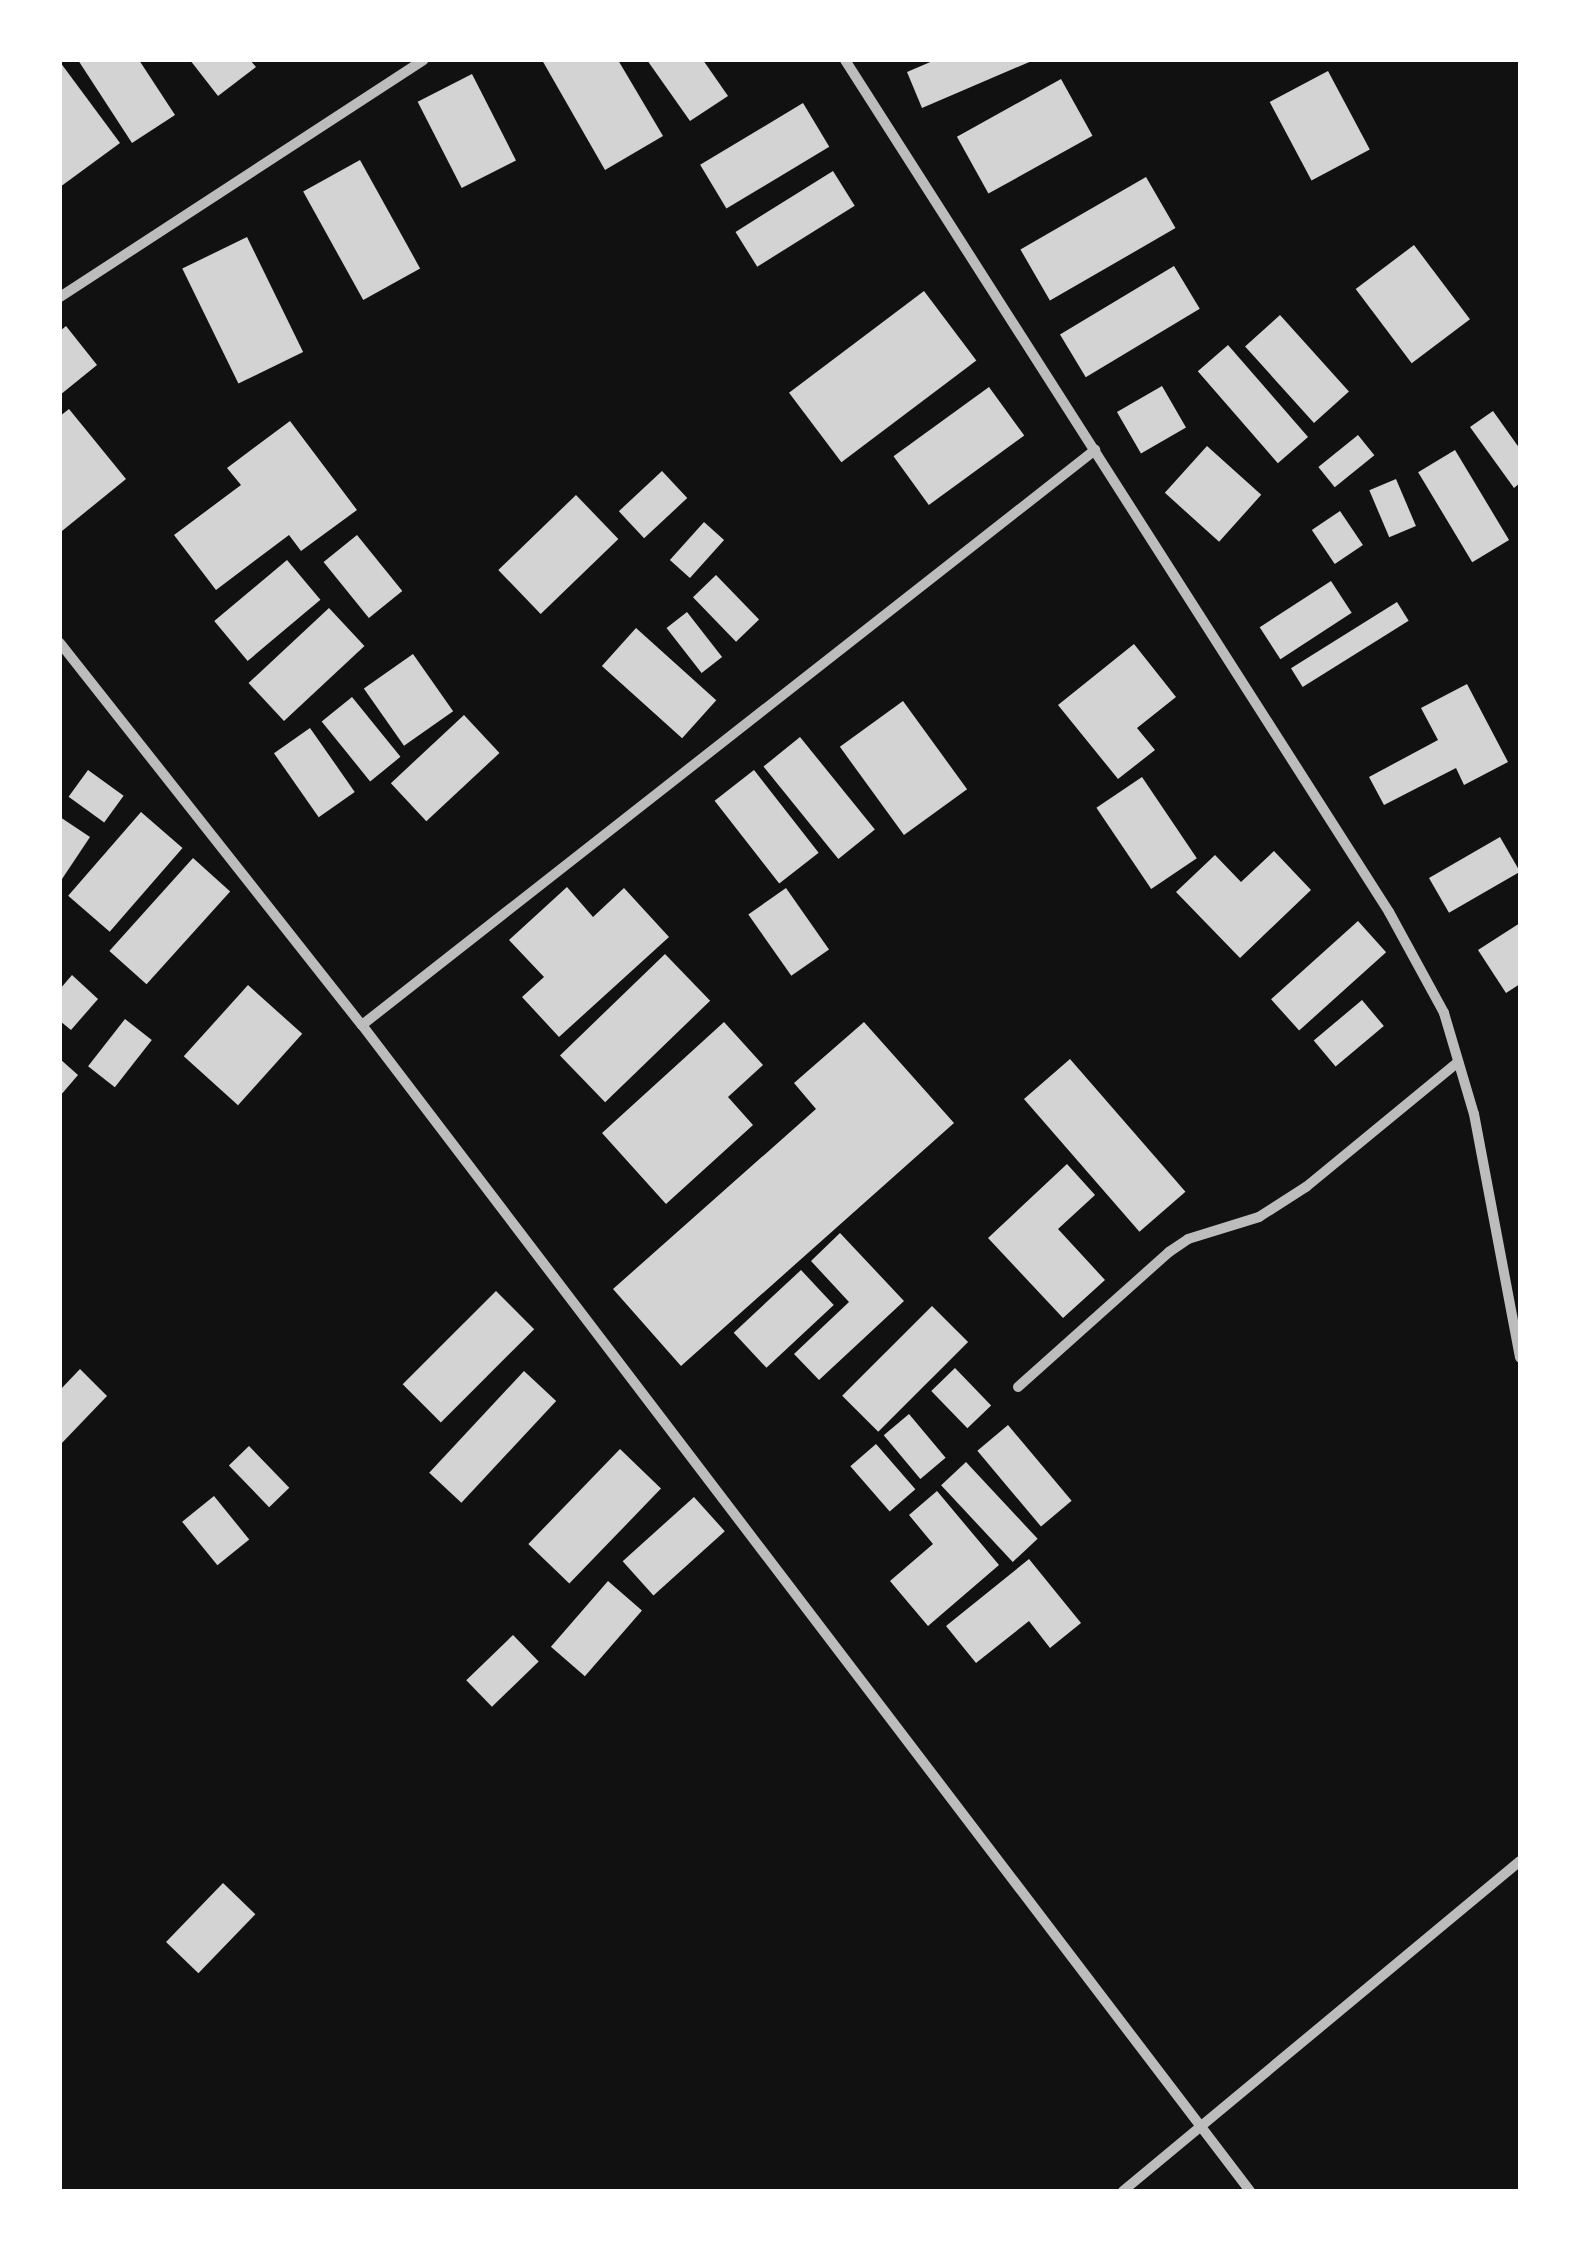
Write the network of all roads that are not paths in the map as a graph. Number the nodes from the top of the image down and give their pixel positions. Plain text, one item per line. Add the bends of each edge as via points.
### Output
1 (424, 60) edge
2 (845, 60) edge
3 (60, 297) edge
4 (1095, 450) junction
5 (60, 643) edge
6 (362, 1025) junction
7 (1458, 1062) junction
8 (1520, 1358) edge
9 (1018, 1387) dead end
10 (1520, 1862) edge
11 (1200, 2128) junction
12 (1123, 2191) edge
13 (1250, 2191) edge

1 - 3 street
2 - 4 street
4 - 6 street
4 - 7 street via 1390,912 1444,1013
5 - 6 street
6 - 11 street
7 - 8 street via 1513,1295
7 - 9 street via 1306,1187 1259,1216 1188,1239 1169,1252
10 - 11 street
11 - 12 street
11 - 13 street

